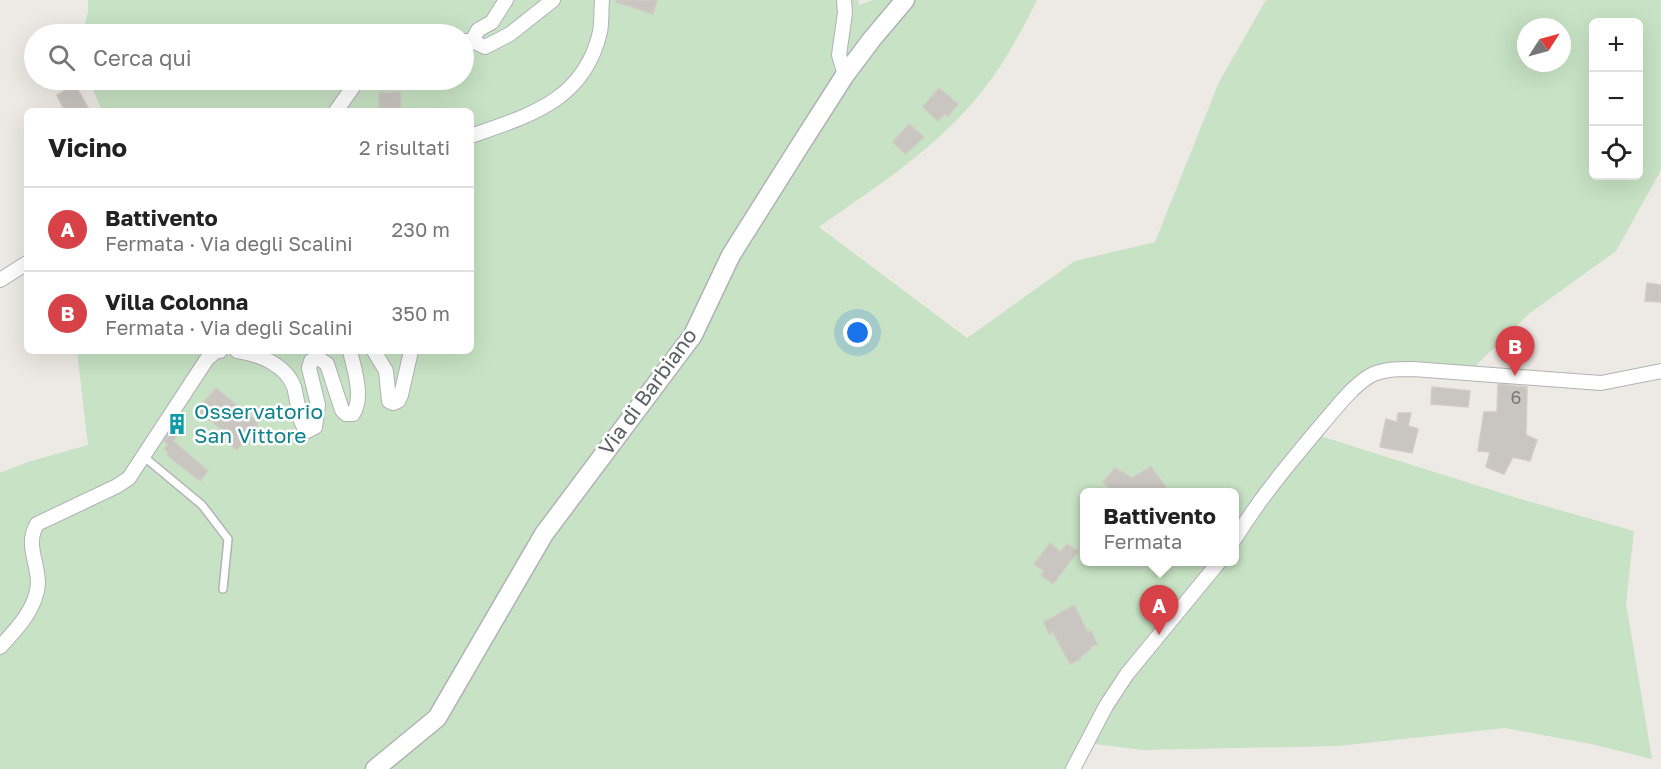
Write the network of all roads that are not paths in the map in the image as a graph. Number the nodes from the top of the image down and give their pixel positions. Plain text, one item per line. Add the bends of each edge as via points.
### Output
1 (506, 0) edge
2 (554, 0) edge
3 (602, 0) edge
4 (844, 0) edge
5 (905, 0) edge
6 (474, 34) edge
7 (474, 43) edge
8 (845, 75) junction
9 (351, 90) edge
10 (338, 108) edge
11 (474, 135) edge
12 (24, 265) edge
13 (0, 280) edge
14 (213, 354) edge
15 (254, 354) edge
16 (351, 354) edge
17 (376, 354) edge
18 (410, 354) edge
19 (1661, 371) edge
20 (143, 456) junction
21 (1239, 532) edge
22 (1215, 566) edge
23 (224, 589) dead end
24 (0, 647) edge
25 (375, 769) edge
26 (1073, 769) edge

1 - 6 street via 492,22
2 - 7 street via 510,34 485,47
3 - 11 street via 600,32 585,70 559,98 528,116
4 - 8 street via 839,55
5 - 8 street, Via di Barbiano
8 - 25 street, Via di Barbiano via 731,255 693,335 544,534 437,718
9 - 10 street
12 - 13 street
14 - 20 street
15 - 16 street via 285,372 307,431 315,427 318,405 309,368 318,358 327,364 342,410 353,414 357,407
17 - 18 street via 386,371 389,401 393,404 401,395
19 - 21 street via 1601,382 1413,369 1390,369 1370,376 1350,393 1287,465
20 - 23 lane via 202,505 228,539
20 - 24 street via 129,478 117,486 37,524 31,534 38,586 19,627
22 - 26 street via 1127,674

